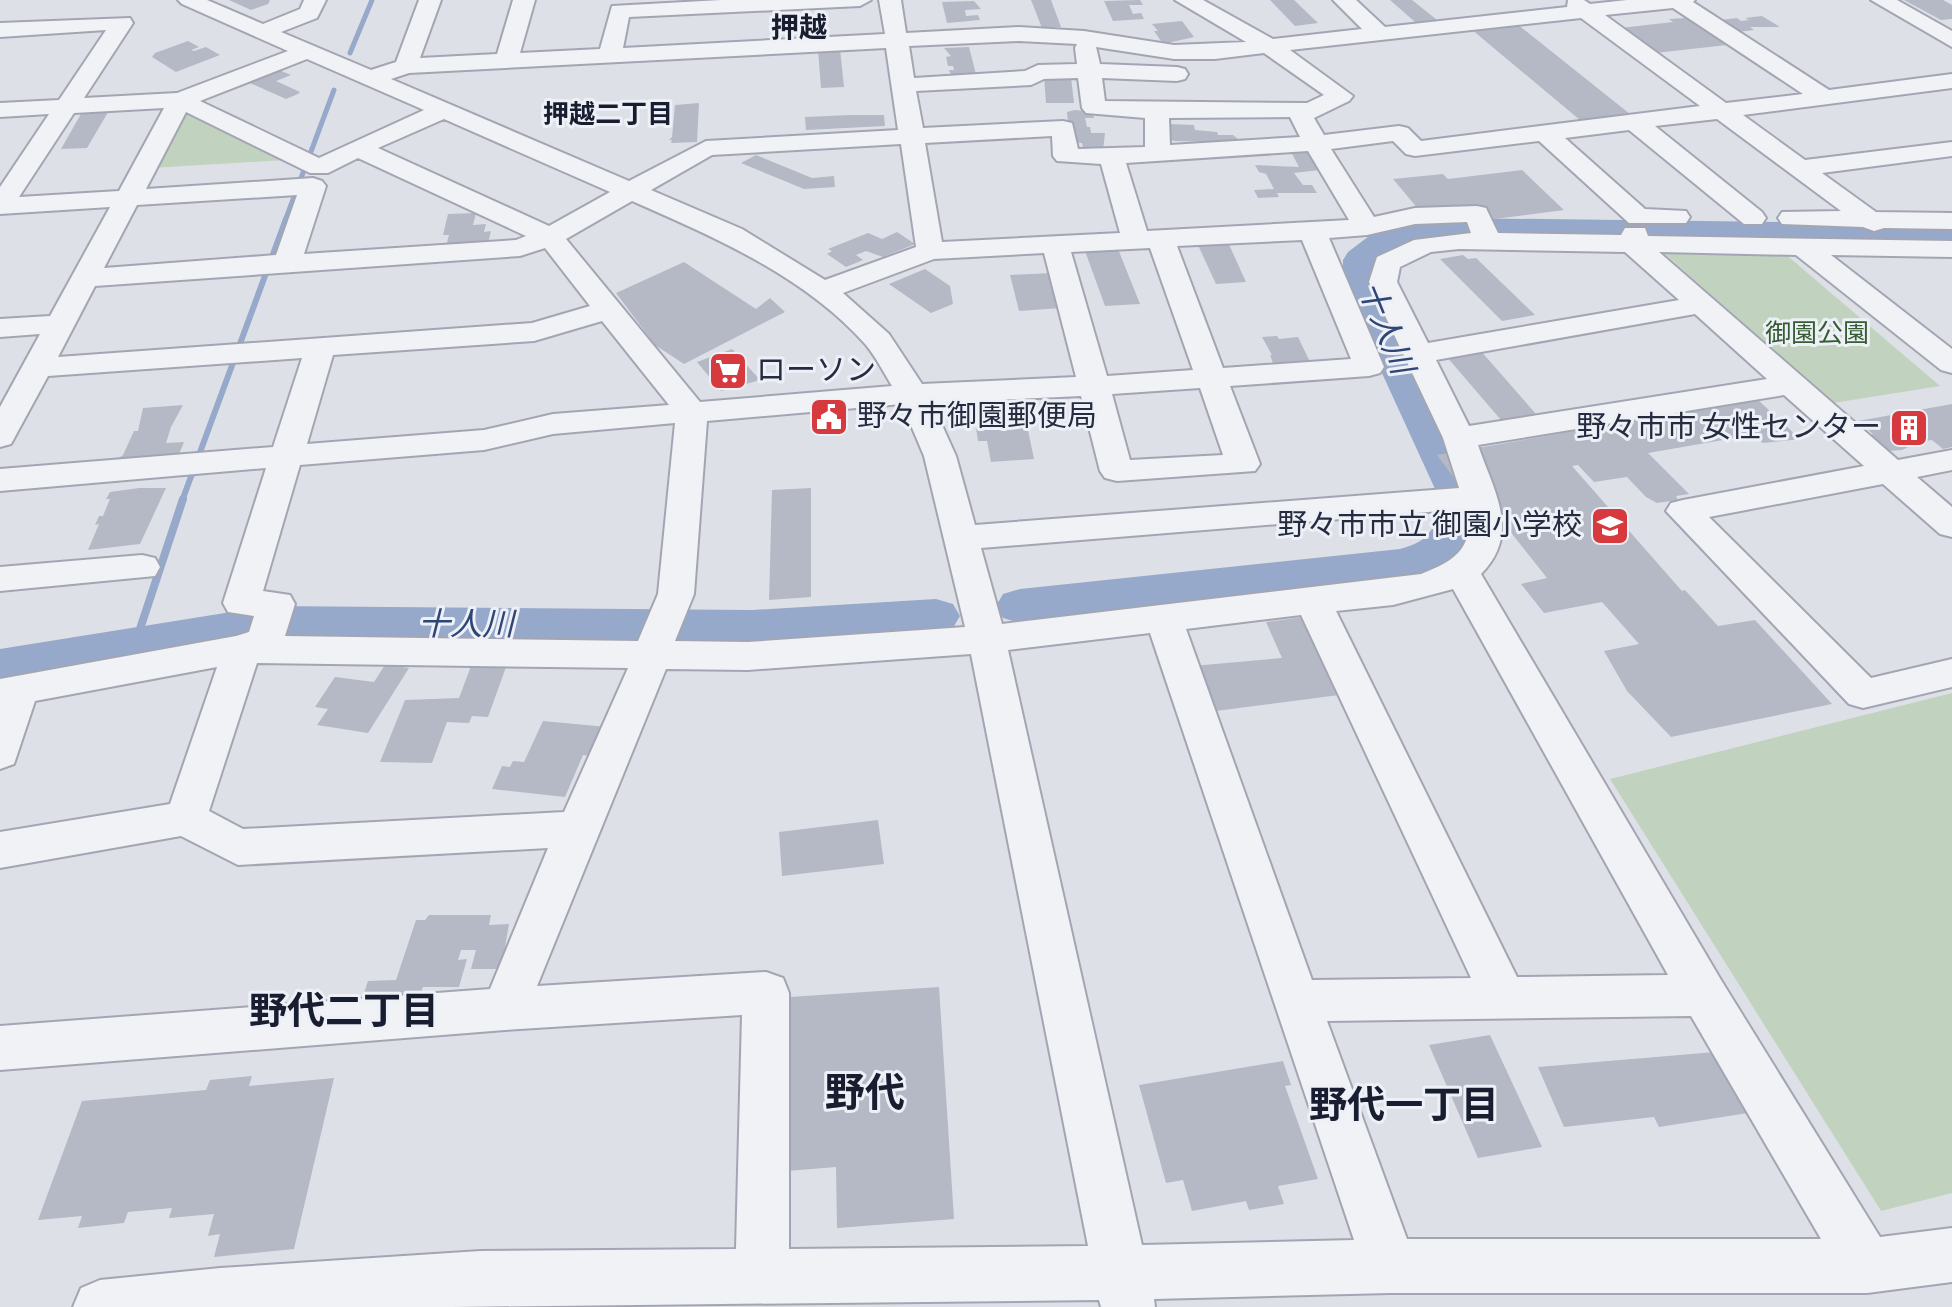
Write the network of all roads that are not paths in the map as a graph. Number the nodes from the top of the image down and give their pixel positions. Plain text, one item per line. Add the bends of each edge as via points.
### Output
1 (189, 0) edge
2 (315, 0) edge
3 (430, 0) edge
4 (524, 0) edge
5 (860, 0) edge
6 (890, 0) edge
7 (1186, 0) edge
8 (1344, 0) edge
9 (1684, 0) edge
10 (1882, 0) edge
11 (1677, 1) edge
12 (621, 5) edge
13 (754, 5) junction
14 (1578, 5) edge
15 (262, 32) junction
16 (1379, 33) junction
17 (1084, 38) junction
18 (5, 40) edge
19 (1952, 40) edge
20 (898, 42) junction
21 (1270, 45) junction
22 (753, 49) junction
23 (305, 52) junction
24 (1215, 52) junction
25 (610, 56) junction
26 (507, 60) junction
27 (406, 66) junction
28 (1089, 71) junction
29 (1195, 74) junction
30 (369, 79) junction
31 (1952, 81) edge
32 (905, 85) junction
33 (1825, 98) junction
34 (180, 100) junction
35 (67, 106) junction
36 (1215, 108) junction
37 (0, 110) edge
38 (1311, 110) junction
39 (443, 111) junction
40 (1157, 111) junction
41 (1722, 111) junction
42 (1636, 123) junction
43 (1544, 132) junction
44 (910, 137) junction
45 (1316, 143) junction
46 (357, 148) junction
47 (1952, 149) edge
48 (1158, 153) junction
49 (1112, 157) junction
50 (1802, 168) junction
51 (307, 175) junction
52 (628, 192) junction
53 (128, 198) junction
54 (0, 206) edge
55 (1753, 218) junction
56 (1367, 227) junction
57 (1635, 230) junction
58 (1312, 231) junction
59 (1484, 232) junction
60 (1882, 234) junction
61 (550, 237) junction
62 (1148, 240) junction
63 (1055, 243) junction
64 (1800, 244) junction
65 (1948, 244) edge
66 (930, 251) junction
67 (274, 264) junction
68 (85, 278) junction
69 (823, 291) junction
70 (1700, 305) junction
71 (611, 309) junction
72 (59, 324) junction
73 (0, 328) edge
74 (321, 346) junction
75 (1418, 354) junction
76 (1952, 364) edge
77 (35, 368) junction
78 (1212, 378) junction
79 (1792, 384) junction
80 (1094, 386) junction
81 (913, 394) junction
82 (692, 413) junction
83 (0, 437) edge
84 (1459, 438) junction
85 (289, 457) junction
86 (1952, 460) edge
87 (1888, 470) junction
88 (0, 480) edge
89 (1461, 499) junction
90 (1952, 526) edge
91 (961, 538) junction
92 (142, 567) dead end
93 (1462, 572) junction
94 (0, 579) edge
95 (1313, 602) junction
96 (1164, 619) junction
97 (260, 634) junction
98 (659, 637) junction
99 (987, 639) junction
100 (1952, 673) edge
101 (10, 691) edge
102 (0, 753) edge
103 (186, 818) junction
104 (575, 829) junction
105 (0, 850) edge
106 (1704, 995) junction
107 (1504, 998) junction
108 (1296, 1001) junction
109 (505, 1009) junction
110 (0, 1048) edge
111 (1952, 1255) edge
112 (1390, 1266) junction
113 (1867, 1266) junction
114 (762, 1276) junction
115 (1125, 1290) edge
116 (438, 1294) edge
117 (100, 1307) edge

1 - 15 street
2 - 15 street via 309,13
3 - 27 street
4 - 26 street
5 - 13 street
6 - 20 street
7 - 21 street
8 - 16 street
9 - 11 street
10 - 19 street
11 - 14 street
11 - 33 street
12 - 13 street
12 - 25 street
13 - 22 street
14 - 16 street
14 - 41 street
15 - 23 street
16 - 21 street
17 - 20 street via 1019,34
17 - 24 street via 1174,52
17 - 28 street
18 - 35 street via 28,28 122,23
20 - 22 street
20 - 32 street
21 - 24 street
21 - 38 street via 1341,96
22 - 25 street
23 - 30 street
23 - 34 street
24 - 29 street via 1217,71
25 - 26 street
26 - 27 street
27 - 30 street
28 - 29 street
28 - 32 street
28 - 40 street via 1094,108
29 - 36 street
30 - 39 street
31 - 33 street
32 - 44 street
33 - 41 street
34 - 35 street
34 - 51 street
34 - 53 street
35 - 37 street
35 - 54 street
36 - 38 street
36 - 40 street
38 - 45 street via 1301,115
39 - 46 street
39 - 52 street
40 - 48 street
41 - 42 street
41 - 50 street
42 - 43 street
42 - 55 street
43 - 45 street via 1415,149 1399,133
43 - 57 street
44 - 49 street via 1063,128 1066,156
44 - 52 street via 706,148
44 - 66 street
45 - 48 street
45 - 56 street
46 - 51 street
46 - 61 street
47 - 50 street
48 - 49 street
49 - 62 street
50 - 60 street
51 - 53 street
51 - 67 street
52 - 61 street
52 - 69 street via 732,235
53 - 54 street
53 - 68 street
55 - 57 street via 1703,218
55 - 60 street
56 - 58 street
56 - 59 street via 1415,216 1477,214
57 - 59 street
57 - 64 street
57 - 70 street
58 - 62 street
58 - 78 street via 1369,367
59 - 75 street via 1412,247 1387,263 1383,282
60 - 64 street
60 - 65 street
61 - 67 street via 520,248
61 - 71 street
62 - 63 street
62 - 78 street
63 - 66 street
63 - 80 street
64 - 76 street
66 - 69 street
67 - 68 street
68 - 72 street
69 - 81 street via 878,340
70 - 75 street
70 - 79 street
71 - 74 street via 534,332
71 - 82 street
72 - 73 street
72 - 77 street
74 - 77 street
74 - 85 street
75 - 84 street
77 - 83 street
78 - 80 street
78 - 80 street via 1243,464 1117,471
79 - 84 street
79 - 87 street
80 - 81 street
81 - 82 street
81 - 91 street via 940,456
82 - 85 street via 553,424 484,440
82 - 98 street via 676,594
84 - 89 street
85 - 88 street
85 - 97 street via 241,603 277,604
86 - 87 street
87 - 90 street
87 - 100 street via 1683,511 1863,694
89 - 91 street
89 - 93 street via 1487,523 1478,556
91 - 99 street
92 - 94 street
93 - 95 street via 1428,585
93 - 106 street
95 - 96 street
95 - 107 street
96 - 99 street
96 - 108 street
97 - 98 street
97 - 101 street
97 - 103 street
98 - 99 street via 748,656
98 - 104 street
99 - 115 street
101 - 102 street
103 - 104 street via 238,847
103 - 105 street
104 - 109 street
106 - 107 street
106 - 113 street
107 - 108 street
108 - 112 street
109 - 110 street
109 - 114 street via 766,993
111 - 113 street
112 - 113 street
112 - 115 street
114 - 115 street
114 - 116 street
116 - 117 street via 220,1295

